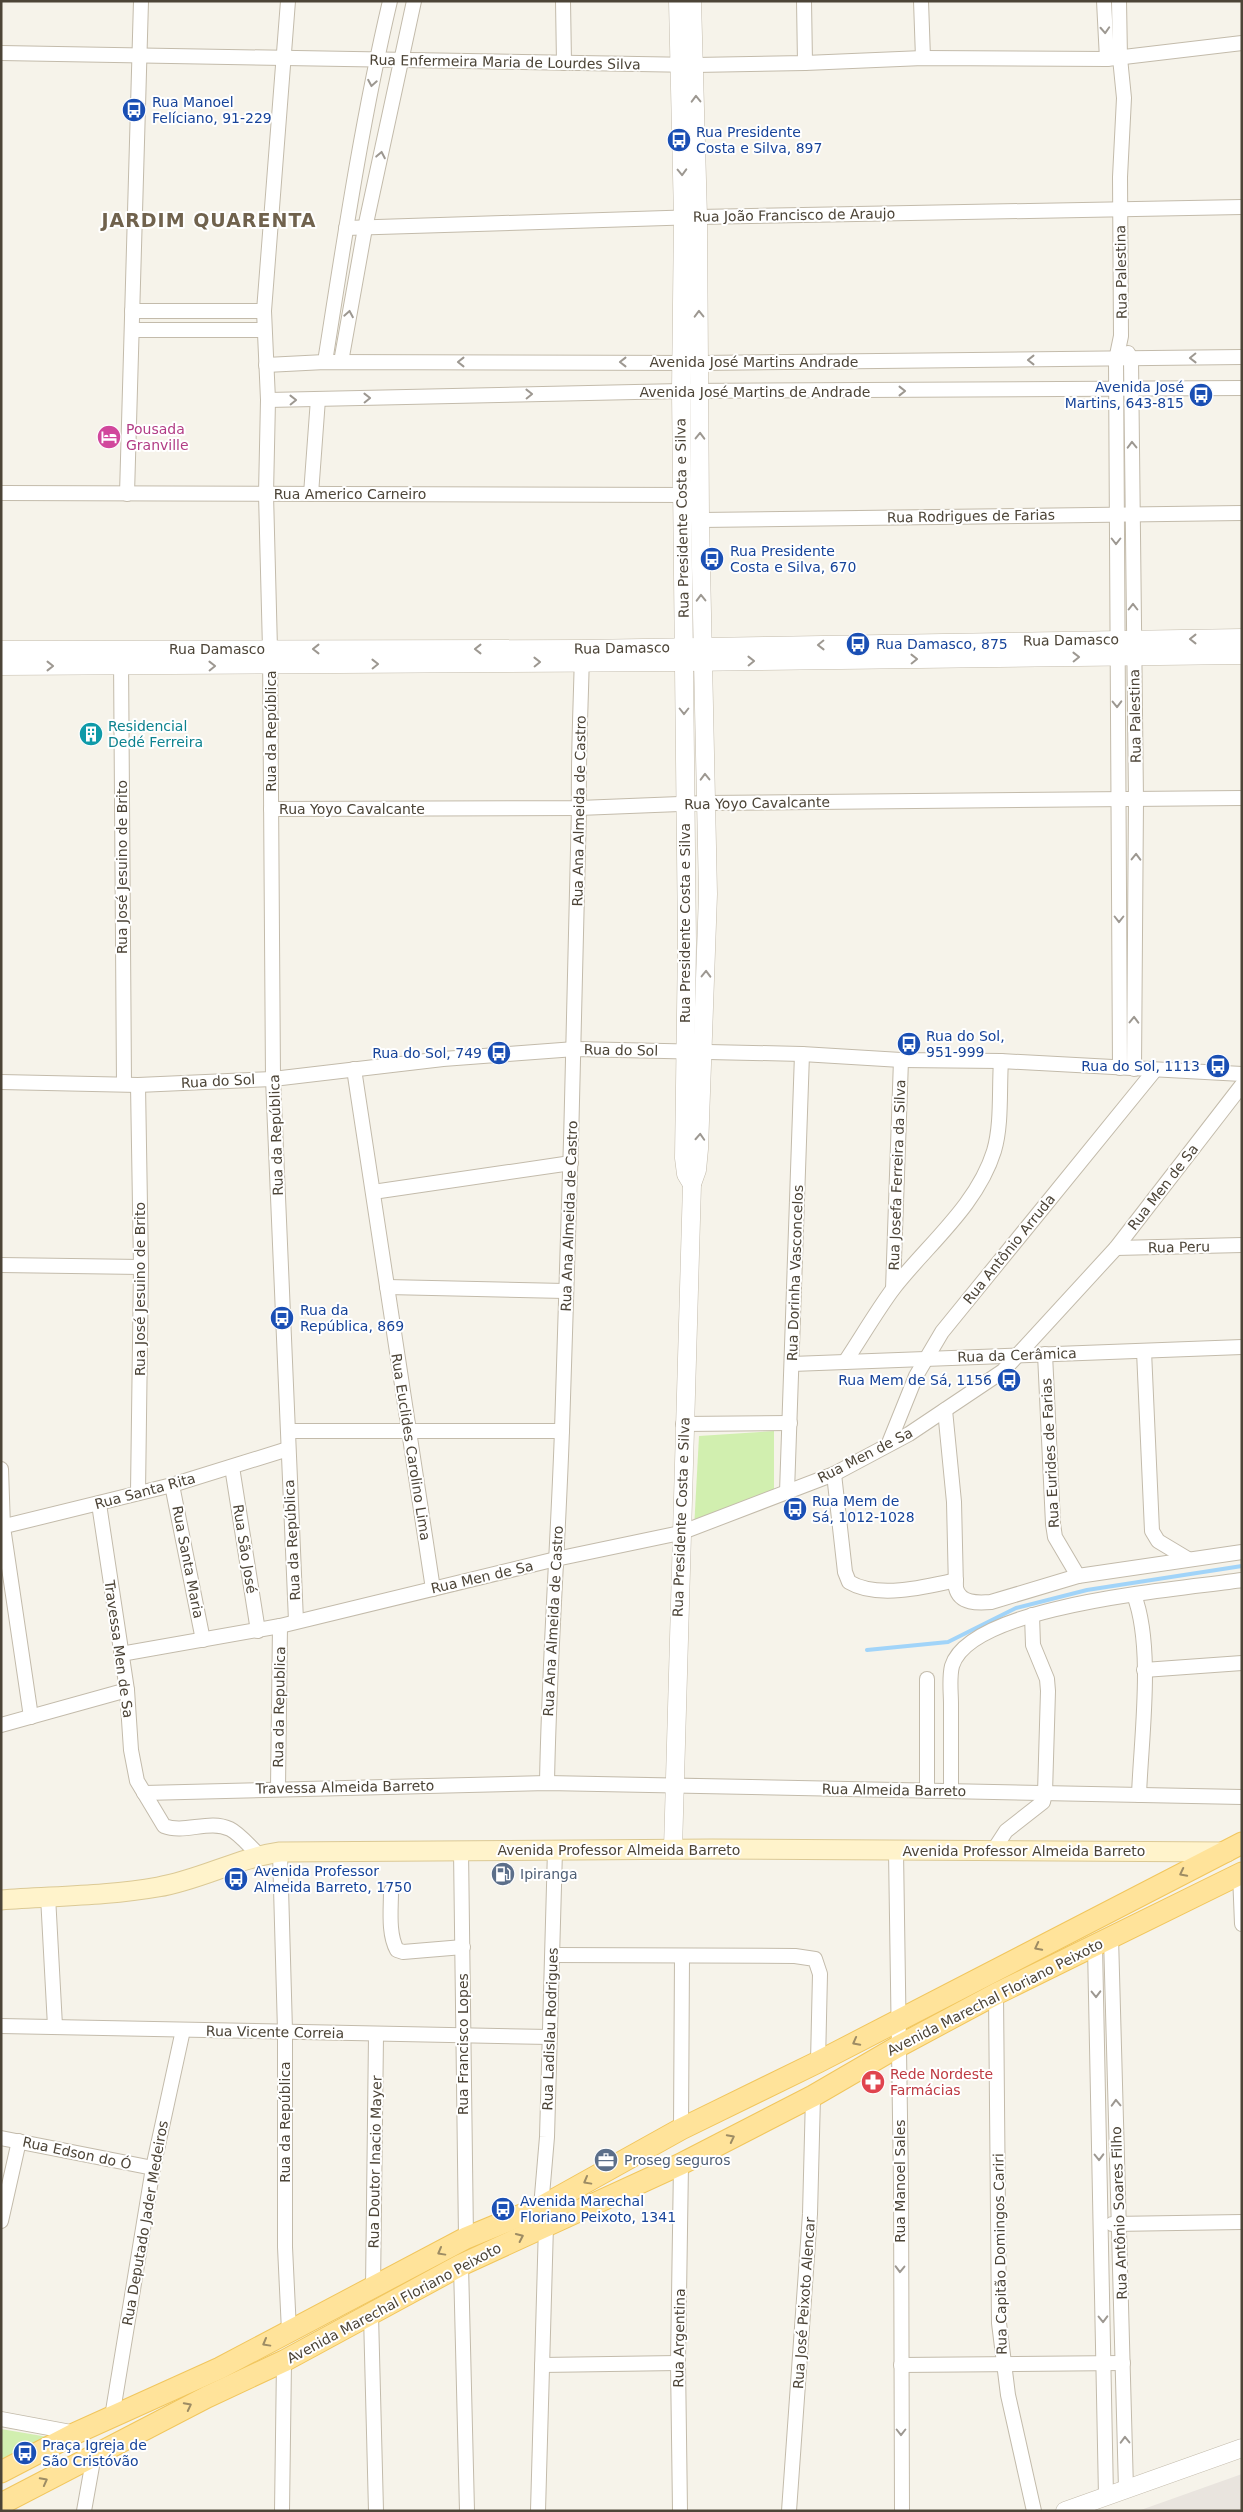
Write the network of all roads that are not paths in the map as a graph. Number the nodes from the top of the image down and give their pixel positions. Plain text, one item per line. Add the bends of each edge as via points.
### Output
1 (141, 1) edge
2 (288, 1) edge
3 (390, 1) edge
4 (414, 1) edge
5 (563, 1) edge
6 (678, 1) edge
7 (692, 1) edge
8 (804, 1) edge
9 (921, 1) edge
10 (1104, 1) edge
11 (1119, 1) edge
12 (1242, 43) edge
13 (1, 53) edge
14 (140, 56) junction
15 (282, 58) junction
16 (923, 58) junction
17 (1113, 58) junction
18 (376, 60) junction
19 (400, 60) junction
20 (564, 63) junction
21 (805, 63) junction
22 (687, 65) junction
23 (1242, 207) edge
24 (1120, 208) junction
25 (691, 217) junction
26 (346, 228) junction
27 (365, 228) junction
28 (264, 311) junction
29 (132, 312) junction
30 (133, 330) junction
31 (264, 330) junction
32 (1122, 336) junction
33 (1242, 357) edge
34 (1131, 359) junction
35 (1116, 360) junction
36 (325, 362) junction
37 (341, 362) junction
38 (681, 362) junction
39 (700, 363) junction
40 (266, 365) junction
41 (1242, 388) edge
42 (1116, 390) junction
43 (1131, 390) junction
44 (681, 391) junction
45 (700, 391) junction
46 (318, 399) junction
47 (268, 400) junction
48 (1, 493) edge
49 (127, 494) junction
50 (266, 494) junction
51 (311, 494) junction
52 (681, 495) junction
53 (700, 495) junction
54 (1133, 513) junction
55 (1242, 513) edge
56 (1116, 514) junction
57 (700, 520) junction
58 (1242, 638) edge
59 (1125, 648) junction
60 (1, 650) edge
61 (582, 655) junction
62 (693, 655) junction
63 (1242, 655) edge
64 (270, 657) junction
65 (121, 658) junction
66 (1, 666) edge
67 (1242, 798) edge
68 (1119, 800) junction
69 (1136, 800) junction
70 (706, 802) junction
71 (684, 804) junction
72 (579, 808) junction
73 (271, 810) junction
74 (574, 1049) junction
75 (685, 1051) junction
76 (704, 1051) junction
77 (802, 1054) junction
78 (901, 1060) junction
79 (1001, 1061) junction
80 (354, 1068) junction
81 (1127, 1068) junction
82 (1155, 1070) junction
83 (1242, 1074) edge
84 (273, 1078) junction
85 (1, 1082) edge
86 (124, 1084) junction
87 (138, 1085) junction
88 (1242, 1085) edge
89 (571, 1163) junction
90 (692, 1184) junction
91 (373, 1192) junction
92 (1242, 1245) edge
93 (1116, 1248) junction
94 (1, 1264) edge
95 (141, 1267) junction
96 (387, 1287) junction
97 (893, 1289) junction
98 (565, 1291) junction
99 (1242, 1347) edge
100 (1144, 1351) junction
101 (1020, 1354) junction
102 (1045, 1354) junction
103 (925, 1358) junction
104 (845, 1362) junction
105 (792, 1364) junction
106 (946, 1410) junction
107 (790, 1423) junction
108 (683, 1424) junction
109 (409, 1429) junction
110 (289, 1431) junction
111 (562, 1431) junction
112 (890, 1443) junction
113 (288, 1450) junction
114 (232, 1467) junction
115 (1, 1468) edge
116 (834, 1474) junction
117 (172, 1485) junction
118 (787, 1492) junction
119 (138, 1493) junction
120 (99, 1504) junction
121 (2, 1527) edge
122 (680, 1533) junction
123 (1242, 1552) edge
124 (556, 1559) junction
125 (1188, 1559) junction
126 (1078, 1576) junction
127 (956, 1580) junction
128 (1242, 1580) edge
129 (433, 1589) junction
130 (1134, 1595) junction
131 (1032, 1615) junction
132 (296, 1621) junction
133 (280, 1626) junction
134 (258, 1631) junction
135 (203, 1640) junction
136 (121, 1654) junction
137 (1242, 1663) edge
138 (1144, 1670) junction
139 (927, 1679) dead end
140 (127, 1690) junction
141 (31, 1717) junction
142 (1, 1725) edge
143 (547, 1783) junction
144 (673, 1786) junction
145 (278, 1788) junction
146 (928, 1791) junction
147 (951, 1791) junction
148 (144, 1792) junction
149 (1045, 1793) junction
150 (1139, 1795) junction
151 (1242, 1798) edge
152 (672, 1849) junction
153 (461, 1850) junction
154 (555, 1850) junction
155 (896, 1851) junction
156 (993, 1851) junction
157 (280, 1852) junction
158 (259, 1855) junction
159 (1238, 1859) edge
160 (391, 1891) dead end
161 (48, 1896) junction
162 (1, 1900) edge
163 (1242, 1924) edge
164 (1103, 1941) junction
165 (463, 1947) junction
166 (553, 1955) junction
167 (682, 1957) junction
168 (996, 1994) junction
169 (899, 2019) junction
170 (1, 2026) edge
171 (55, 2026) junction
172 (183, 2030) junction
173 (285, 2031) junction
174 (376, 2035) junction
175 (464, 2036) junction
176 (550, 2037) junction
177 (899, 2046) junction
178 (818, 2062) junction
179 (813, 2096) junction
180 (681, 2129) junction
181 (1, 2138) edge
182 (19, 2141) junction
183 (681, 2164) junction
184 (153, 2168) junction
185 (544, 2216) junction
186 (1, 2221) edge
187 (1242, 2222) edge
188 (1120, 2224) junction
189 (1101, 2225) junction
190 (466, 2238) junction
191 (461, 2265) junction
192 (373, 2289) junction
193 (371, 2315) junction
194 (289, 2331) junction
195 (284, 2361) junction
196 (678, 2363) junction
197 (1103, 2363) junction
198 (1123, 2363) junction
199 (1002, 2364) junction
200 (542, 2365) junction
201 (901, 2365) junction
202 (112, 2416) junction
203 (1, 2419) edge
204 (76, 2433) junction
205 (1242, 2448) edge
206 (94, 2455) junction
207 (1, 2472) edge
208 (1126, 2489) junction
209 (1106, 2496) junction
210 (1, 2504) edge
211 (84, 2511) edge
212 (282, 2511) edge
213 (376, 2511) edge
214 (467, 2511) edge
215 (538, 2511) edge
216 (680, 2511) edge
217 (789, 2511) edge
218 (902, 2511) edge
219 (1034, 2511) edge
220 (1065, 2511) edge

1 - 14 street
2 - 15 street, Rua da República
3 - 18 street
4 - 19 street
5 - 20 street
6 - 22 street, Rua Presidente Costa e Silva
7 - 22 street, Rua Presidente Costa e Silva
8 - 21 street
9 - 16 street
10 -> 17 street
11 - 17 street
12 - 17 street, Rua Enfermeira Maria de Lourdes Silva
13 - 14 street, Rua Enfermeira Maria de Lourdes Silva
14 - 15 street, Rua Enfermeira Maria de Lourdes Silva
14 - 29 street
15 - 18 street, Rua Enfermeira Maria de Lourdes Silva
15 - 28 street, Rua da República
16 - 17 street, Rua Enfermeira Maria de Lourdes Silva
16 - 21 street, Rua Enfermeira Maria de Lourdes Silva
17 - 24 street, Rua Palestina via 1124,98
18 - 19 street, Rua Enfermeira Maria de Lourdes Silva
18 -> 26 street
19 - 20 street, Rua Enfermeira Maria de Lourdes Silva
27 -> 19 street
20 - 22 street, Rua Enfermeira Maria de Lourdes Silva
21 - 22 street, Rua Enfermeira Maria de Lourdes Silva
22 - 25 street, Rua Presidente Costa e Silva
23 - 24 street, Rua João Francisco de Araujo
24 - 25 street, Rua João Francisco de Araujo
24 - 32 street, Rua Palestina
25 - 27 street, Rua João Francisco de Araujo
25 - 38 street, Rua Presidente Costa e Silva
39 -> 25 street, Rua Presidente Costa e Silva
26 - 27 street, Rua João Francisco de Araujo
26 - 36 street
37 -> 27 street
28 - 29 street
28 - 31 street, Rua da República
29 - 30 street
30 - 31 street
30 - 49 street
31 - 40 street, Rua da República
32 - 34 street, Rua Palestina
32 - 35 street, Rua Palestina
33 -> 34 street, Avenida José Martins Andrade
34 - 35 street, Avenida José Martins Andrade
34 - 43 street, Rua Palestina
35 -> 39 street, Avenida José Martins Andrade
35 - 42 street, Rua Palestina
36 - 37 street, Avenida José Martins Andrade
36 - 40 street, Avenida José Martins Andrade
38 -> 37 street, Avenida José Martins Andrade
38 - 39 street, Avenida José Martins Andrade
38 - 44 street, Rua Presidente Costa e Silva
39 - 45 street, Rua Presidente Costa e Silva
40 - 47 street, Rua da República
41 - 43 street, Avenida José Martins de Andrade
42 - 43 street, Avenida José Martins de Andrade
45 -> 42 street, Avenida José Martins de Andrade
42 - 56 street, Rua Palestina
54 -> 43 street, Rua Palestina
44 - 45 street, Avenida José Martins de Andrade
46 -> 44 street, Avenida José Martins de Andrade
44 - 52 street, Rua Presidente Costa e Silva
53 -> 45 street, Rua Presidente Costa e Silva
47 -> 46 street, Avenida José Martins de Andrade
46 - 51 street
47 - 50 street, Rua da República
48 - 49 street, Rua Americo Carneiro
49 - 50 street, Rua Americo Carneiro
50 - 51 street, Rua Americo Carneiro
50 - 64 street, Rua da República
51 - 52 street, Rua Americo Carneiro
52 - 53 street, Rua Americo Carneiro
52 - 62 street, Rua Presidente Costa e Silva
53 - 57 street, Rua Presidente Costa e Silva
54 - 55 street, Rua Rodrigues de Farias
54 - 56 street, Rua Rodrigues de Farias
59 -> 54 street, Rua Palestina
56 - 57 street, Rua Rodrigues de Farias
56 -> 59 street, Rua Palestina
62 -> 57 street, Rua Presidente Costa e Silva
58 -> 59 street, Rua Damasco
59 - 62 street, Rua Damasco
59 - 63 street, Rua Damasco
59 -> 68 street, Rua Palestina
59 - 69 street, Rua Palestina
60 - 65 street, Rua Damasco
61 - 62 street, Rua Damasco
61 - 64 street, Rua Damasco
61 - 72 street, Rua Ana Almeida de Castro via 577,755
70 -> 62 street, Rua Presidente Costa e Silva
62 -> 71 street, Rua Presidente Costa e Silva
64 - 65 street, Rua Damasco
64 - 73 street, Rua da República
66 -> 65 street, Rua Damasco
65 - 86 street, Rua José Jesuino de Brito
67 - 69 street, Rua Yoyo Cavalcante
68 - 69 street, Rua Yoyo Cavalcante
68 - 70 street, Rua Yoyo Cavalcante
68 -> 81 street, Rua Palestina
81 -> 69 street, Rua Palestina
70 - 71 street, Rua Yoyo Cavalcante
76 -> 70 street, Rua Presidente Costa e Silva via 708,894
71 - 72 street, Rua Yoyo Cavalcante
71 - 75 street, Rua Presidente Costa e Silva
72 - 73 street, Rua Yoyo Cavalcante
72 - 74 street, Rua Ana Almeida de Castro
73 - 84 street, Rua da República
74 - 75 street, Rua do Sol
74 - 80 street, Rua do Sol
74 - 89 street, Rua Ana Almeida de Castro
75 - 76 street, Rua do Sol
75 - 90 street, Rua Presidente Costa e Silva via 684,1166
76 - 77 street, Rua do Sol
90 -> 76 street, Rua Presidente Costa e Silva via 699,1156
77 - 78 street, Rua do Sol
77 - 105 street, Rua Dorinha Vasconcelos
78 - 79 street, Rua do Sol
78 - 97 street, Rua Josefa Ferreira da Silva
79 - 81 street, Rua do Sol
79 - 97 street via 997,1137 979,1185
80 - 84 street, Rua do Sol
80 - 91 street, Rua Euclides Carolino Lima
81 - 82 street, Rua do Sol
82 - 83 street, Rua do Sol
82 - 103 street, Rua Antônio Arruda via 959,1310
84 - 87 street, Rua do Sol
84 - 110 street, Rua da República
85 - 86 street, Rua do Sol
86 - 87 street, Rua do Sol
87 - 95 street, Rua José Jesuino de Brito
88 - 93 street, Rua Men de Sa
89 - 91 street
89 - 98 street, Rua Ana Almeida de Castro
90 - 108 street, Rua Presidente Costa e Silva
91 - 96 street, Rua Euclides Carolino Lima
92 - 93 street, Rua Peru
93 - 101 street, Rua Men de Sa
94 - 95 street
95 - 119 street, Rua José Jesuino de Brito
96 - 98 street
96 - 109 street, Rua Euclides Carolino Lima
97 - 104 street
98 - 111 street, Rua Ana Almeida de Castro
99 - 100 street, Rua da Cerâmica
100 - 102 street, Rua da Cerâmica
100 - 125 street via 1152,1530 1158,1541
101 - 102 street, Rua da Cerâmica
101 - 103 street, Rua da Cerâmica
101 - 106 street, Rua Men de Sa via 1003,1372
102 - 126 street, Rua Eurides de Farias via 1053,1524 1055,1537
103 - 104 street, Rua da Cerâmica
103 - 112 street, Rua Antônio Arruda
104 - 105 street, Rua da Cerâmica
105 - 107 street, Rua Dorinha Vasconcelos
106 - 112 street, Rua Men de Sa
106 - 127 street via 954,1502
107 - 108 street
107 - 118 street, Rua Dorinha Vasconcelos
108 - 122 street, Rua Presidente Costa e Silva
109 - 110 street
109 - 111 street
109 - 129 street, Rua Euclides Carolino Lima
110 - 113 street, Rua da República
111 - 124 street, Rua Ana Almeida de Castro
112 - 116 street, Rua Men de Sa
113 - 114 street, Rua Santa Rita
113 - 132 street, Rua da República
114 - 117 street, Rua Santa Rita
114 - 134 street, Rua São José
115 - 121 street
116 - 118 street, Rua Men de Sa
116 - 127 street via 845,1572 849,1582 870,1588 908,1590
117 - 119 street, Rua Santa Rita
117 - 135 street, Rua Santa Maria
118 - 122 street, Rua Men de Sa
119 - 120 street, Rua Santa Rita
120 - 121 street, Rua Santa Rita
120 - 136 street, Travessa Men de Sa
121 - 141 street
122 - 124 street, Rua Men de Sa
122 - 144 street, Rua Presidente Costa e Silva
123 - 125 street
124 - 129 street, Rua Men de Sa
124 - 143 street, Rua Ana Almeida de Castro
125 - 126 street
126 - 127 street via 1006,1599 986,1602 971,1602 958,1594
128 - 130 street
129 - 132 street, Rua Men de Sa
130 - 131 street
130 - 138 street via 1144,1636
131 - 147 street via 982,1635 959,1653 951,1674
131 - 149 street via 1033,1645 1047,1679 1048,1691
132 - 133 street, Rua Men de Sa
133 - 134 street, Rua Men de Sa
133 - 145 street, Rua da Republica
134 - 135 street, Rua Men de Sa
135 - 136 street, Rua Men de Sa
136 - 140 street, Travessa Men de Sa
137 - 138 street
138 - 150 street
139 - 146 street
140 - 141 street
140 - 148 street, Travessa Men de Sa via 131,1750 137,1780
141 - 142 street
143 - 144 street, Rua Almeida Barreto
143 - 145 street, Travessa Almeida Barreto
144 - 146 street, Rua Almeida Barreto
144 - 152 street, Rua Presidente Costa e Silva
145 - 148 street, Travessa Almeida Barreto
146 - 147 street, Rua Almeida Barreto
147 - 149 street, Rua Almeida Barreto
148 - 158 street, Travessa Men de Sa via 164,1826 220,1826 231,1830
149 - 150 street, Rua Almeida Barreto
149 - 156 street via 1043,1802 1006,1831
150 - 151 street, Rua Almeida Barreto
152 - 154 main road, Avenida Professor Almeida Barreto
152 - 155 main road, Avenida Professor Almeida Barreto
153 - 154 main road, Avenida Professor Almeida Barreto
153 - 157 main road, Avenida Professor Almeida Barreto
153 - 165 street, Rua Francisco Lopes
154 - 166 street, Rua Ladislau Rodrigues
155 - 156 main road, Avenida Professor Almeida Barreto
155 - 169 street, Rua Manoel Sales
156 - 159 main road, Avenida Professor Almeida Barreto
157 - 158 main road, Avenida Professor Almeida Barreto
157 - 173 street, Rua da República
158 - 161 main road, Avenida Professor Almeida Barreto via 186,1881 158,1887
159 - 163 street
159 - 164 main road, Avenida Marechal Floriano Peixoto
159 -> 169 main road, Avenida Marechal Floriano Peixoto
160 - 165 street via 392,1927 397,1950
161 - 162 main road, Avenida Professor Almeida Barreto
161 - 171 street
164 - 168 main road, Avenida Marechal Floriano Peixoto
188 -> 164 street, Rua Antônio Soares Filho
164 -> 189 street, Rua Antônio Soares Filho
165 - 175 street, Rua Francisco Lopes
166 - 167 street
166 - 176 street, Rua Ladislau Rodrigues
167 - 178 street via 795,1956 815,1960 820,1974
167 - 180 street
168 - 177 main road, Avenida Marechal Floriano Peixoto
168 - 199 street, Rua Capitão Domingos Cariri
169 - 177 street, Rua Manoel Sales
169 -> 178 main road, Avenida Marechal Floriano Peixoto
170 - 171 street, Rua Vicente Correia
171 - 172 street, Rua Vicente Correia
172 - 173 street, Rua Vicente Correia
172 - 184 street, Rua Deputado Jader Medeiros
173 - 174 street, Rua Vicente Correia
173 - 194 street, Rua da República via 285,2247
174 - 175 street, Rua Vicente Correia
174 - 192 street, Rua Doutor Inacio Mayer
175 - 176 street, Rua Vicente Correia
175 - 190 street, Rua Francisco Lopes
176 - 185 street, Rua Ladislau Rodrigues
177 - 179 main road, Avenida Marechal Floriano Peixoto
177 -> 201 street, Rua Manoel Sales
178 - 180 main road, Avenida Marechal Floriano Peixoto
183 -> 179 main road, Avenida Marechal Floriano Peixoto
179 - 217 street, Rua José Peixoto Alencar via 810,2214
180 -> 185 main road, Avenida Marechal Floriano Peixoto
181 - 182 street, Rua Edson do Ó
182 - 184 street, Rua Edson do Ó
182 - 186 street
183 - 185 main road, Avenida Marechal Floriano Peixoto
183 - 196 street, Rua Argentina
184 - 202 street, Rua Deputado Jader Medeiros
185 - 190 main road, Avenida Marechal Floriano Peixoto
191 -> 185 main road, Avenida Marechal Floriano Peixoto
185 - 200 street, Rua Ladislau Rodrigues
187 - 188 street
188 - 189 street
188 - 198 street, Rua Antônio Soares Filho
189 -> 197 street, Rua Antônio Soares Filho
190 -> 192 main road, Avenida Marechal Floriano Peixoto
191 - 193 main road, Avenida Marechal Floriano Peixoto
191 - 214 street
192 - 194 main road, Avenida Marechal Floriano Peixoto
193 - 195 main road, Avenida Marechal Floriano Peixoto
193 - 213 street
194 -> 202 main road, Avenida Marechal Floriano Peixoto via 220,2368
206 -> 195 main road, Avenida Marechal Floriano Peixoto
195 - 212 street
196 - 200 street
196 - 216 street, Rua Argentina
197 - 198 street
197 - 199 street
197 - 209 street, Rua Antônio Soares Filho
208 -> 198 street, Rua Antônio Soares Filho
199 - 201 street
199 - 219 street, Rua Capitão Domingos Cariri
200 - 215 street, Rua Ladislau Rodrigues
201 -> 218 street, Rua Manoel Sales
202 - 204 main road, Avenida Marechal Floriano Peixoto
203 - 204 street
204 - 207 main road, Avenida Marechal Floriano Peixoto
205 - 208 street
210 -> 206 main road, Avenida Marechal Floriano Peixoto
206 - 211 street
208 - 209 street
209 - 220 street

